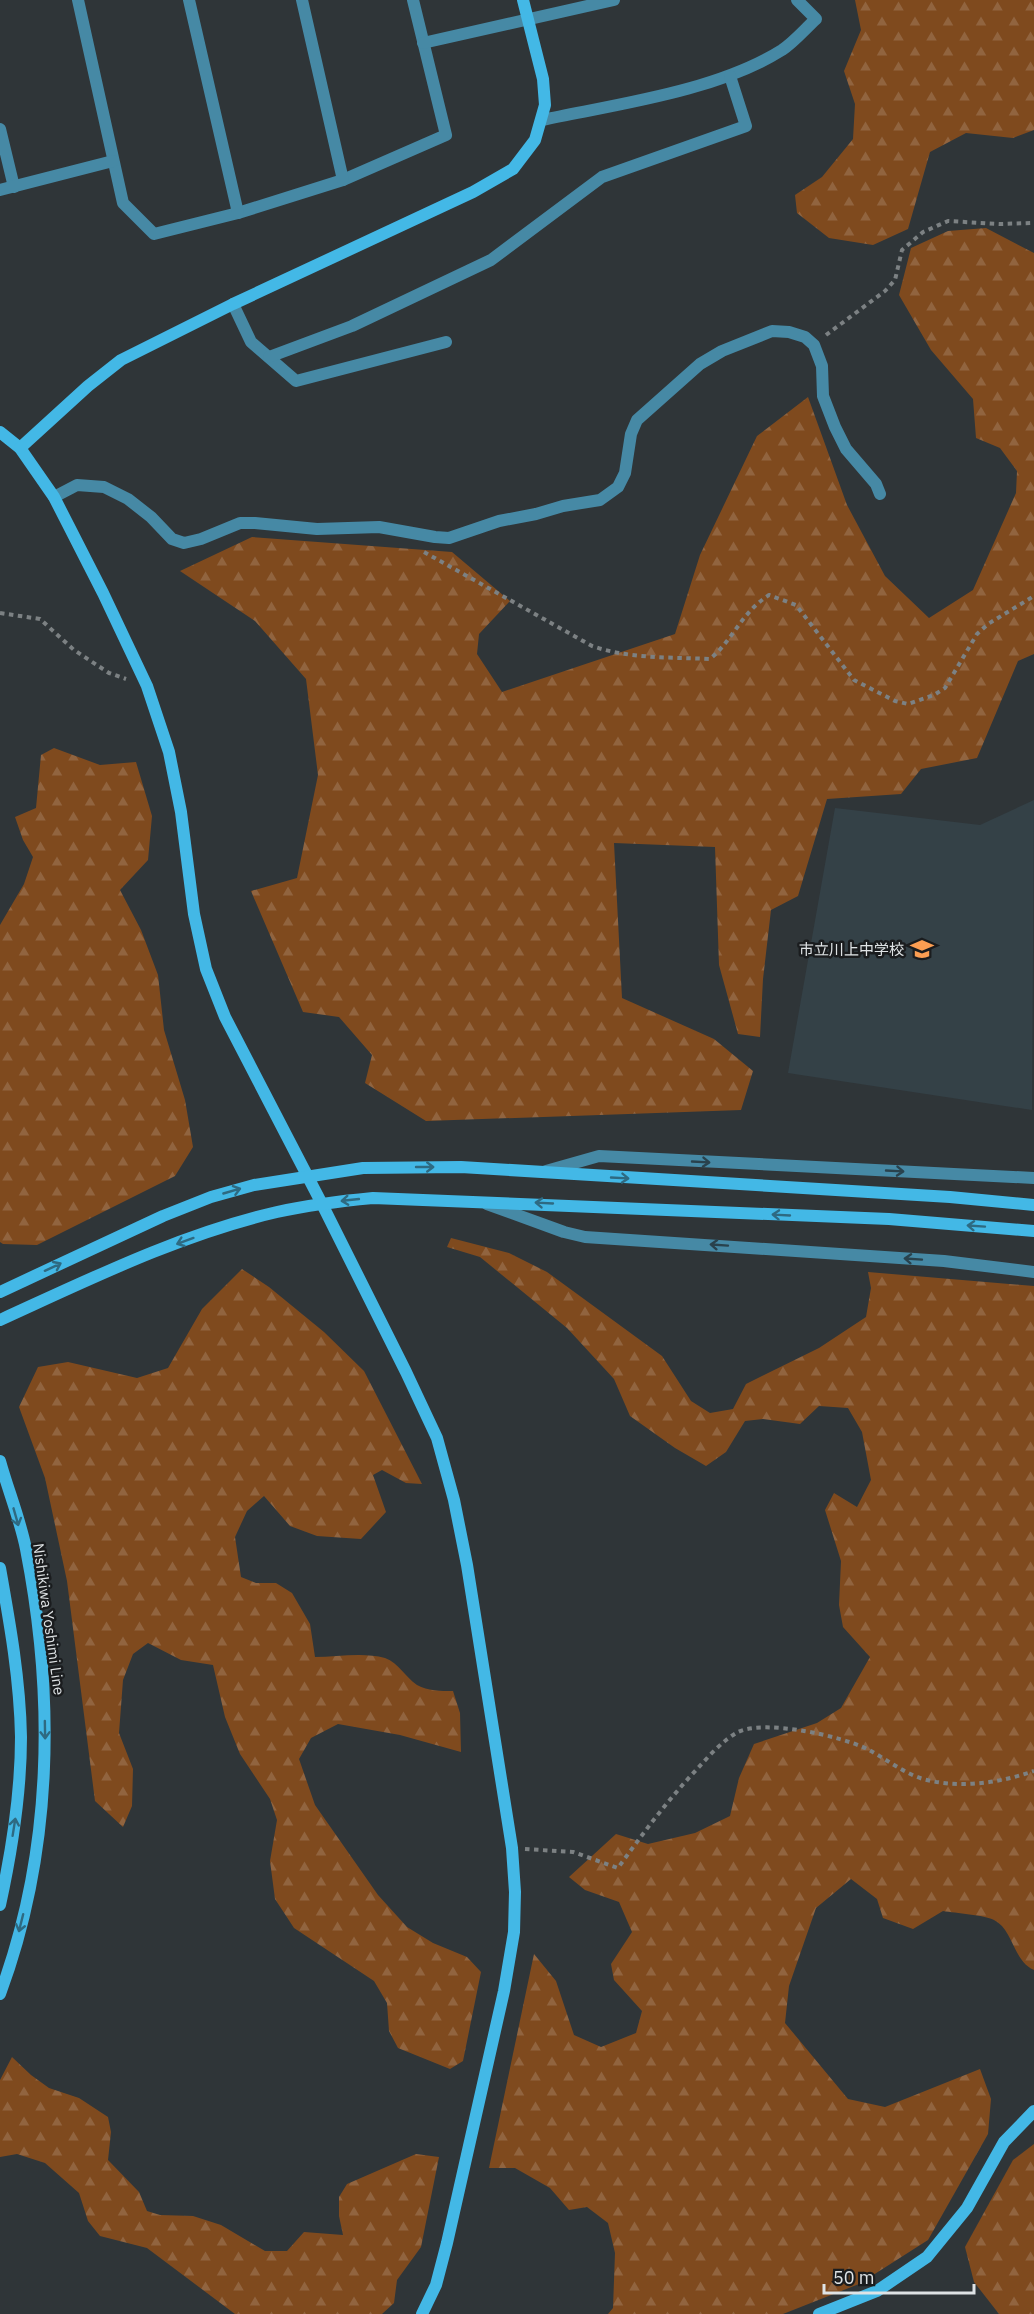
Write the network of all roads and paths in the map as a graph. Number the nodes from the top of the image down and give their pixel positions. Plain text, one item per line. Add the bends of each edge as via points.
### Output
1 (78, 0) edge
2 (189, 0) edge
3 (302, 0) edge
4 (412, 0) edge
5 (523, 0) edge
6 (614, 0) edge
7 (797, 0) edge
8 (527, 18) junction
9 (423, 44) junction
10 (730, 76) junction
11 (542, 120) junction
12 (0, 129) edge
13 (113, 161) junction
14 (343, 180) junction
15 (14, 187) junction
16 (0, 190) edge
17 (238, 213) junction
18 (1034, 223) edge
19 (233, 304) junction
20 (447, 342) dead end
21 (814, 345) junction
22 (269, 357) junction
23 (0, 432) edge
24 (20, 448) junction
25 (880, 494) dead end
26 (54, 497) junction
27 (435, 537) junction
28 (1034, 596) edge
29 (0, 613) edge
30 (147, 686) junction
31 (540, 1173) junction
32 (307, 1176) junction
33 (1034, 1178) edge
34 (479, 1201) junction
35 (322, 1204) junction
36 (1034, 1205) edge
37 (1034, 1231) edge
38 (1034, 1272) edge
39 (0, 1292) edge
40 (0, 1320) edge
41 (0, 1461) edge
42 (0, 1568) edge
43 (1034, 1771) edge
44 (512, 1848) junction
45 (0, 1905) edge
46 (0, 1994) edge
47 (1034, 2111) edge
48 (422, 2314) edge
49 (819, 2314) edge

1 - 13 street
2 - 17 street
3 - 14 street
4 - 9 street
5 - 8 street
6 - 8 street
7 - 10 street via 816,19 783,49
8 - 9 street
8 - 11 street via 543,80
9 - 14 street via 446,135
10 - 11 street
10 - 22 street via 746,126 602,177 490,260 352,326
11 - 19 street via 535,140 513,169 473,192
12 - 15 street
13 - 15 street
13 - 17 street via 123,203 154,234
14 - 17 street
15 - 16 street
18 - 21 path via 948,221 923,232 902,250 895,280 885,291
19 - 22 street via 251,342
19 - 24 street via 121,360
20 - 22 street via 296,381
21 - 25 street via 822,366 823,396 835,427 846,449
21 - 27 street via 805,337 772,331 700,364 637,420 625,473 618,487 600,500 499,521 449,538
23 - 24 street
24 - 26 street
26 - 27 street via 77,485 104,487 128,499 172,539 184,543 255,522 317,529 379,527
26 - 30 street
27 - 28 path via 417,548 608,652 710,659 756,603 769,595 780,598 796,605 854,680 908,704 945,688 976,634
29 - 30 path via 40,619 74,651 109,673
30 - 32 street via 169,752 206,969 225,1017
32 -> 31 street via 363,1168 409,1167
31 -> 33 street via 599,1156
31 -> 36 street
32 - 35 street
39 -> 32 street via 211,1197
34 -> 35 street via 373,1198
37 -> 34 street via 889,1219
38 -> 34 street via 932,1260 585,1237
35 -> 40 street via 222,1227 154,1252
35 - 44 street via 436,1438 465,1554
41 -> 46 street, Nishikiwa Yoshimi Line via 25,1547 44,1677 46,1736 32,1877
45 -> 42 street via 16,1814 21,1736 15,1653
43 - 44 path via 1006,1781 950,1785 920,1778 864,1747 770,1726 739,1732 713,1752 649,1825 618,1868 573,1852
44 - 48 street via 514,1932 504,1991 447,2243 436,2285
47 - 49 street via 1004,2142 967,2208 927,2257 877,2291

